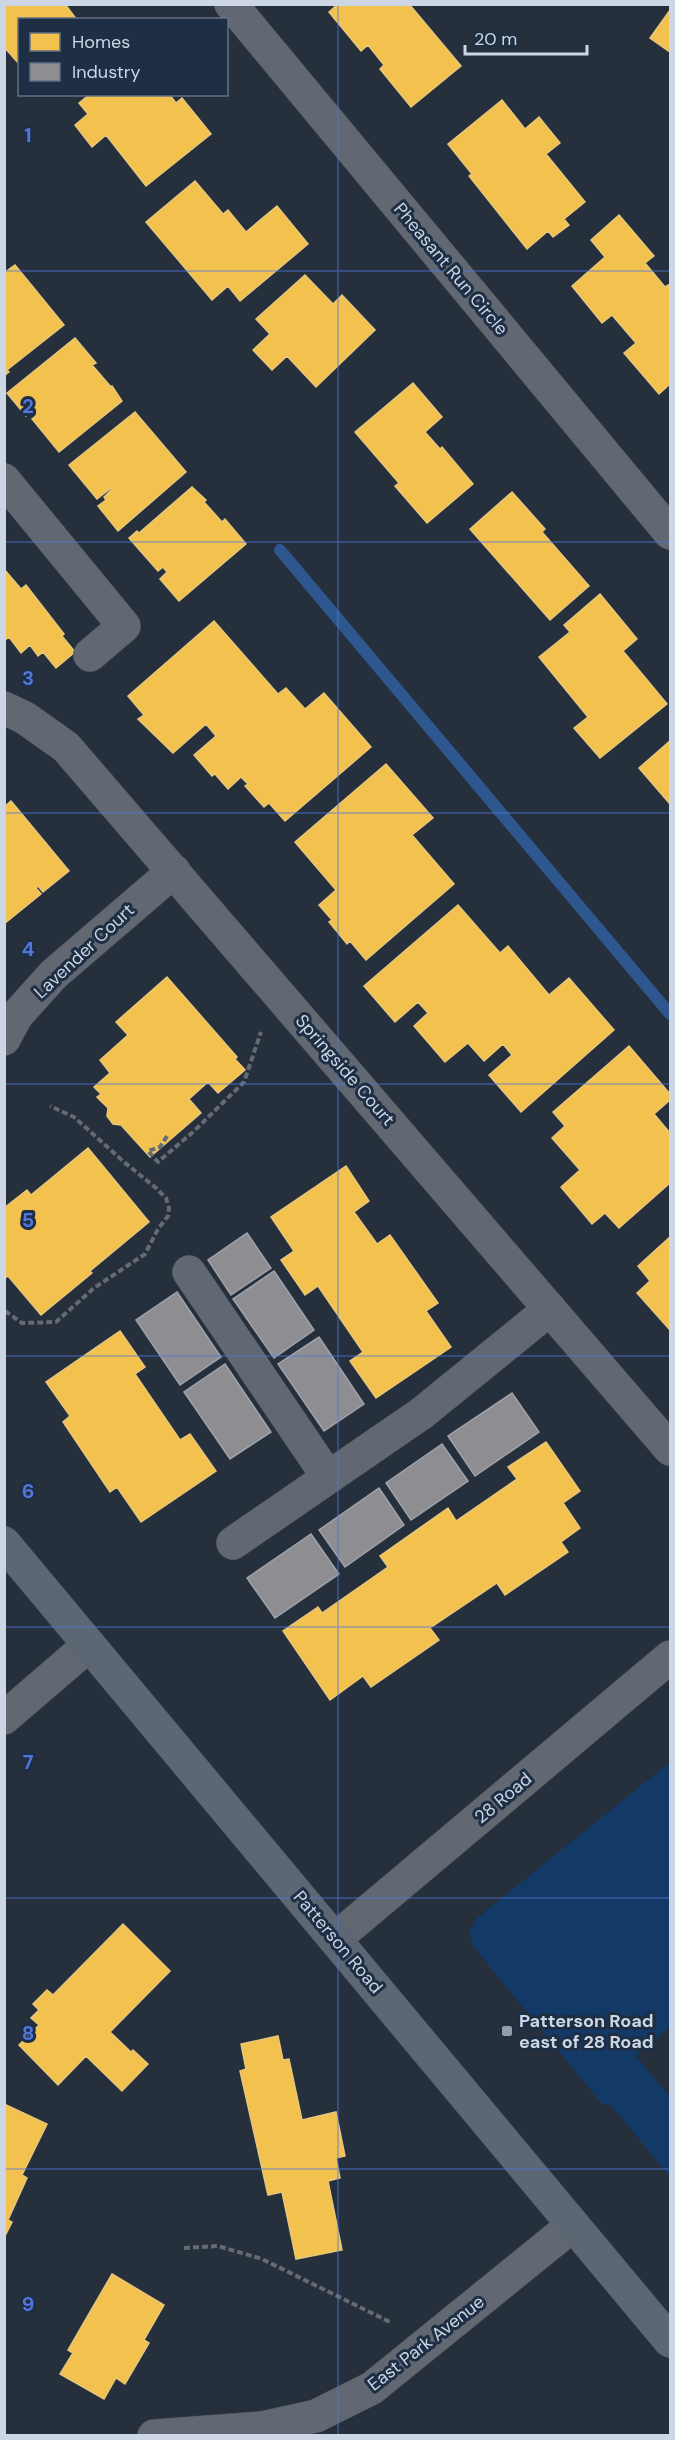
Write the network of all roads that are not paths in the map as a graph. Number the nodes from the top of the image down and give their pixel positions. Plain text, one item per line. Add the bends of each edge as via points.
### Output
1 (231, 4) edge
2 (4, 480) edge
3 (670, 533) edge
4 (90, 655) dead end
5 (4, 708) edge
6 (174, 870) junction
7 (4, 1039) edge
8 (189, 1272) dead end
9 (550, 1309) junction
10 (670, 1449) edge
11 (328, 1477) junction
12 (4, 1543) edge
13 (233, 1543) dead end
14 (89, 1645) junction
15 (670, 1657) edge
16 (4, 1718) edge
17 (335, 1939) junction
18 (573, 2224) junction
19 (670, 2341) edge
20 (154, 2436) edge

1 - 3 street, Pheasant Run Circle
2 - 4 street via 124,626
5 - 6 street, Springside Court via 66,747
6 - 7 street, Lavender Court via 54,974 17,1015
6 - 9 street, Springside Court
8 - 11 street
9 - 10 street, Springside Court
9 - 11 street via 422,1413
11 - 13 street
12 - 14 main road, Patterson Road
14 - 16 street
14 - 17 main road, Patterson Road
15 - 17 street, 28 Road
17 - 18 main road, Patterson Road
18 - 19 main road, Patterson Road
18 - 20 street, East Park Avenue via 372,2388 316,2416 261,2428

